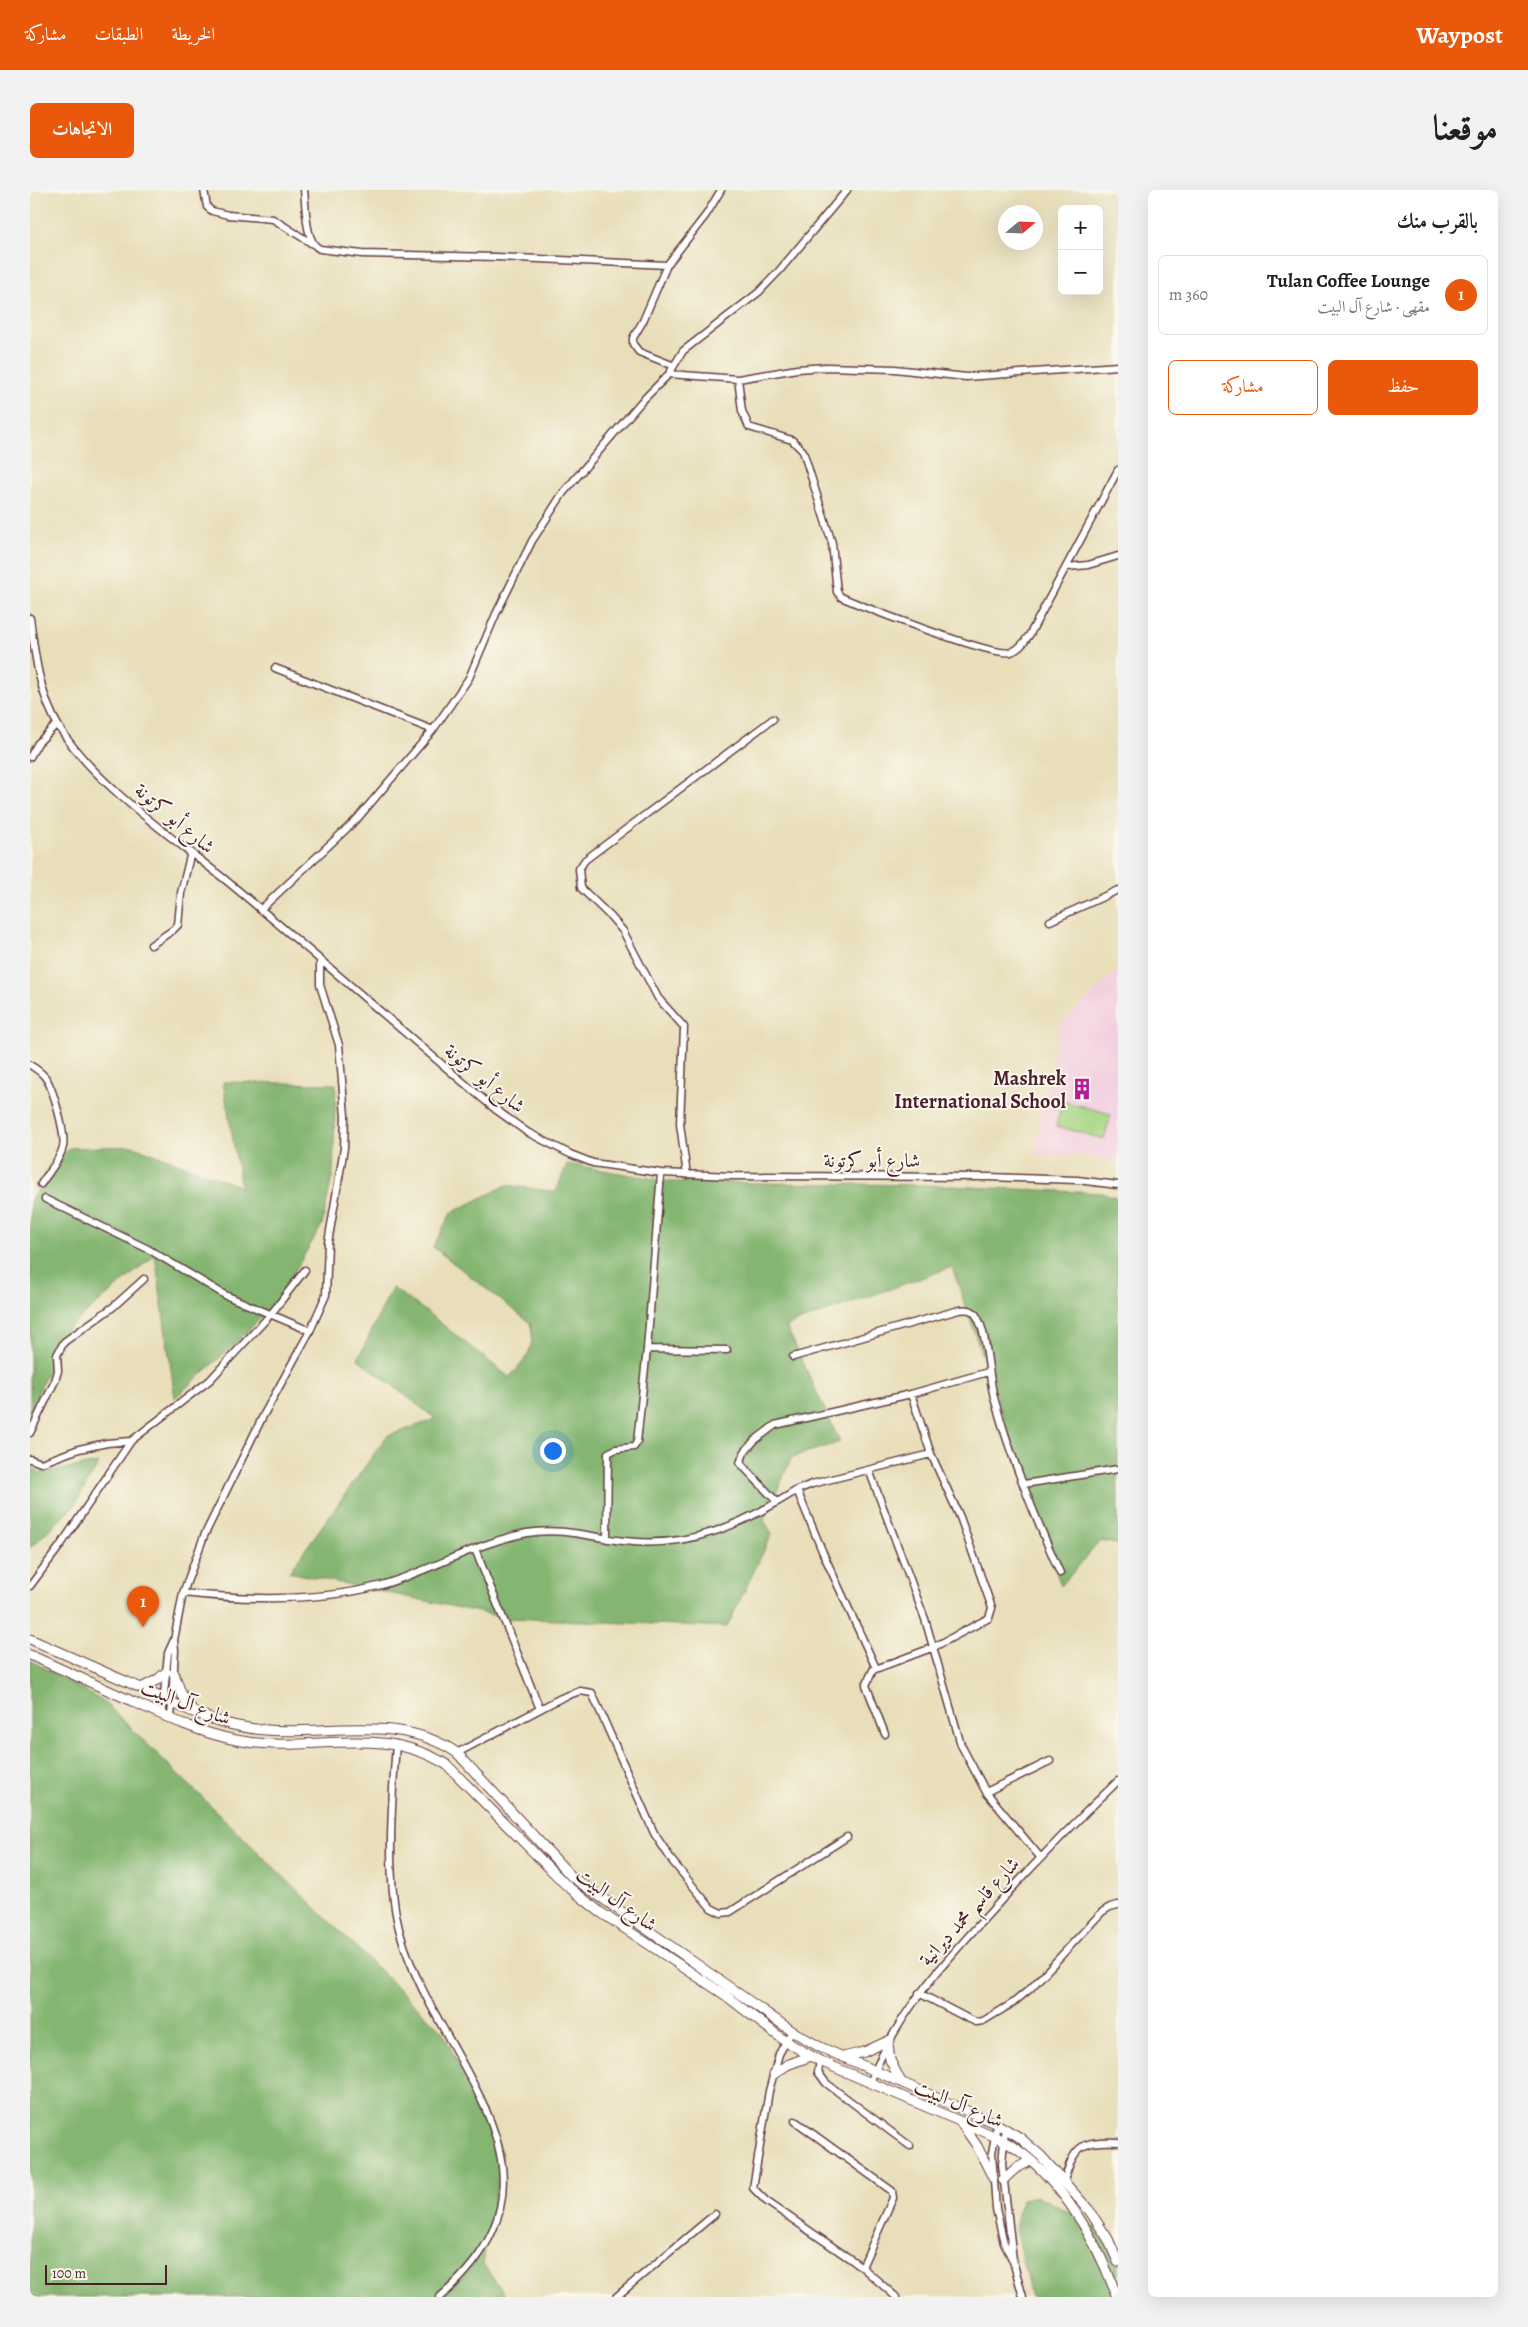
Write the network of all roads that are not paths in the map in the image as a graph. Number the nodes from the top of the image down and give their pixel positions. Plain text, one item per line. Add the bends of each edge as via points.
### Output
1 (204, 190) edge
2 (304, 190) edge
3 (721, 190) edge
4 (847, 190) edge
5 (312, 243) junction
6 (667, 265) junction
7 (672, 365) junction
8 (1118, 366) edge
9 (669, 374) junction
10 (738, 379) junction
11 (1118, 470) edge
12 (1118, 556) edge
13 (1068, 567) junction
14 (30, 618) edge
15 (275, 668) dead end
16 (773, 719) dead end
17 (57, 724) junction
18 (433, 730) junction
19 (30, 757) edge
20 (190, 852) junction
21 (1118, 890) edge
22 (260, 910) junction
23 (1050, 921) dead end
24 (151, 946) dead end
25 (320, 960) junction
26 (30, 1065) edge
27 (661, 1173) junction
28 (687, 1176) junction
29 (41, 1184) dead end
30 (1118, 1185) edge
31 (45, 1199) dead end
32 (305, 1270) dead end
33 (144, 1279) dead end
34 (271, 1314) junction
35 (310, 1331) junction
36 (647, 1348) junction
37 (728, 1350) dead end
38 (793, 1357) dead end
39 (988, 1372) junction
40 (911, 1394) junction
41 (30, 1433) edge
42 (131, 1441) junction
43 (931, 1454) junction
44 (30, 1459) edge
45 (1118, 1469) edge
46 (869, 1470) junction
47 (1024, 1484) junction
48 (797, 1490) junction
49 (777, 1502) junction
50 (607, 1539) junction
51 (475, 1549) junction
52 (1060, 1573) dead end
53 (30, 1586) edge
54 (183, 1593) junction
55 (30, 1639) edge
56 (934, 1647) junction
57 (30, 1655) edge
58 (876, 1668) junction
59 (170, 1673) junction
60 (141, 1688) junction
61 (168, 1701) junction
62 (540, 1709) junction
63 (193, 1711) junction
64 (162, 1715) junction
65 (171, 1719) junction
66 (885, 1734) dead end
67 (396, 1744) junction
68 (457, 1753) junction
69 (1050, 1761) dead end
70 (1118, 1781) edge
71 (986, 1792) junction
72 (847, 1837) dead end
73 (1040, 1857) junction
74 (1118, 1905) edge
75 (919, 1993) junction
76 (792, 2031) junction
77 (785, 2041) junction
78 (889, 2042) junction
79 (811, 2056) junction
80 (843, 2057) junction
81 (820, 2062) junction
82 (875, 2071) junction
83 (774, 2074) junction
84 (901, 2082) junction
85 (870, 2083) junction
86 (794, 2121) dead end
87 (961, 2122) junction
88 (1001, 2126) junction
89 (999, 2138) junction
90 (1118, 2142) edge
91 (910, 2146) dead end
92 (1030, 2160) junction
93 (993, 2178) junction
94 (1003, 2180) junction
95 (1064, 2180) junction
96 (1060, 2193) junction
97 (715, 2214) dead end
98 (1013, 2261) junction
99 (1118, 2262) edge
100 (862, 2267) junction
101 (440, 2297) edge
102 (616, 2297) edge
103 (896, 2297) edge
104 (1023, 2297) edge
105 (1117, 2297) edge

1 - 5 street via 207,207 212,211 274,219
2 - 5 street
3 - 6 street
4 - 7 street via 779,271 734,312 683,351
5 - 6 street via 320,249 362,254
6 - 7 street via 633,344 639,352
7 - 9 street
8 - 10 street via 966,377 827,366
9 - 10 street
9 - 18 street via 641,402 553,507 532,541 496,614 469,678
10 - 13 street via 742,411 749,427 792,440 803,451 832,542 837,592 841,597 968,644 1010,653 1020,647 1030,634
11 - 13 street
12 - 13 street
14 - 17 street, شارع أبو كرتونة via 40,682
15 - 18 street
16 - 28 street via 585,860 579,869 581,888 622,931 658,998 684,1027 680,1124
17 - 19 street
17 - 20 street, شارع أبو كرتونة via 85,760 112,786
18 - 22 street via 357,818
20 - 22 street, شارع أبو كرتونة
20 - 24 street via 178,925
21 - 23 street
22 - 25 street, شارع أبو كرتونة
25 - 27 street, شارع أبو كرتونة via 495,1109 527,1132 593,1163
25 - 35 street via 320,985 339,1046 345,1126 328,1242 326,1295
26 - 29 street via 48,1082 63,1139 62,1151
27 - 28 street, شارع أبو كرتونة
27 - 36 street
28 - 30 street, شارع أبو كرتونة via 989,1177
31 - 34 street via 148,1248 224,1295
32 - 34 street
33 - 41 street via 113,1307 64,1342 57,1354 55,1381
34 - 35 street
34 - 42 street via 205,1384
35 - 54 street via 204,1536
36 - 37 street
36 - 50 street via 636,1446 608,1453
38 - 39 street via 968,1310 977,1316 981,1326
39 - 40 street
39 - 47 street via 995,1403
40 - 43 street
40 - 49 street via 787,1421 766,1429 744,1453 740,1463
42 - 44 street via 88,1447 42,1462
42 - 53 street
43 - 46 street
43 - 56 street via 960,1517 992,1608 989,1618
45 - 47 street
46 - 48 street
46 - 56 street
47 - 52 street
48 - 49 street
48 - 58 street
49 - 50 street via 736,1524 685,1540 653,1544
50 - 51 street via 560,1530 543,1531
51 - 54 street via 378,1586 349,1592 245,1598
51 - 62 street
54 - 59 street via 174,1640 169,1649
55 - 60 street, شارع آل البيت
56 - 58 street
56 - 71 street via 961,1745
57 - 64 street, شارع آل البيت
58 - 66 street via 866,1685
59 - 60 street
59 - 61 street
59 - 63 street
60 - 61 street, شارع آل البيت
61 - 63 street, شارع آل البيت
61 - 64 street
61 - 65 street
62 - 68 street
62 - 72 street via 580,1691 595,1696 654,1833 694,1889 715,1912 730,1912
63 - 68 street, شارع آل البيت via 254,1729 403,1731 439,1742
64 - 65 street, شارع آل البيت
65 - 67 street, شارع آل البيت via 217,1736 254,1742
67 - 77 street, شارع آل البيت via 426,1753 447,1766 566,1885 600,1912 725,1995
67 - 101 street via 393,1863 394,1901 400,1933 418,1982 469,2074 501,2151 502,2202 491,2238
68 - 76 street, شارع آل البيت via 572,1878
69 - 71 street
70 - 73 street, شارع قاسم محمد ديرانية
71 - 73 street
73 - 75 street, شارع قاسم محمد ديرانية
74 - 75 street via 1102,1912 1031,1988 983,2021 976,2022
75 - 78 street, شارع قاسم محمد ديرانية
76 - 77 street
76 - 80 street, شارع آل البيت
77 - 79 street, شارع آل البيت
77 - 83 street
78 - 80 street
78 - 82 street, شارع قاسم محمد ديرانية
78 - 84 street via 890,2060
79 - 81 street, شارع آل البيت
79 - 83 street
80 - 82 street, شارع آل البيت
81 - 85 street, شارع آل البيت
81 - 91 street via 818,2072 826,2083
82 - 84 street, شارع آل البيت
82 - 85 street, شارع قاسم محمد ديرانية
83 - 100 street via 762,2124 753,2188 759,2196
84 - 88 street, شارع آل البيت
85 - 87 street, شارع آل البيت
86 - 100 street via 892,2191 893,2198
87 - 89 street, شارع آل البيت
87 - 93 street
88 - 89 street
88 - 95 street, شارع آل البيت via 1030,2145
89 - 92 street, شارع آل البيت
89 - 93 street via 992,2153
89 - 94 street
90 - 95 street via 1102,2141 1083,2146 1072,2156
92 - 94 street
92 - 96 street, شارع آل البيت
93 - 98 street via 1002,2237
94 - 98 street
95 - 96 street
95 - 99 street, شارع آل البيت via 1100,2226
96 - 105 street, شارع آل البيت via 1086,2226
97 - 102 street
98 - 104 street
100 - 103 street

